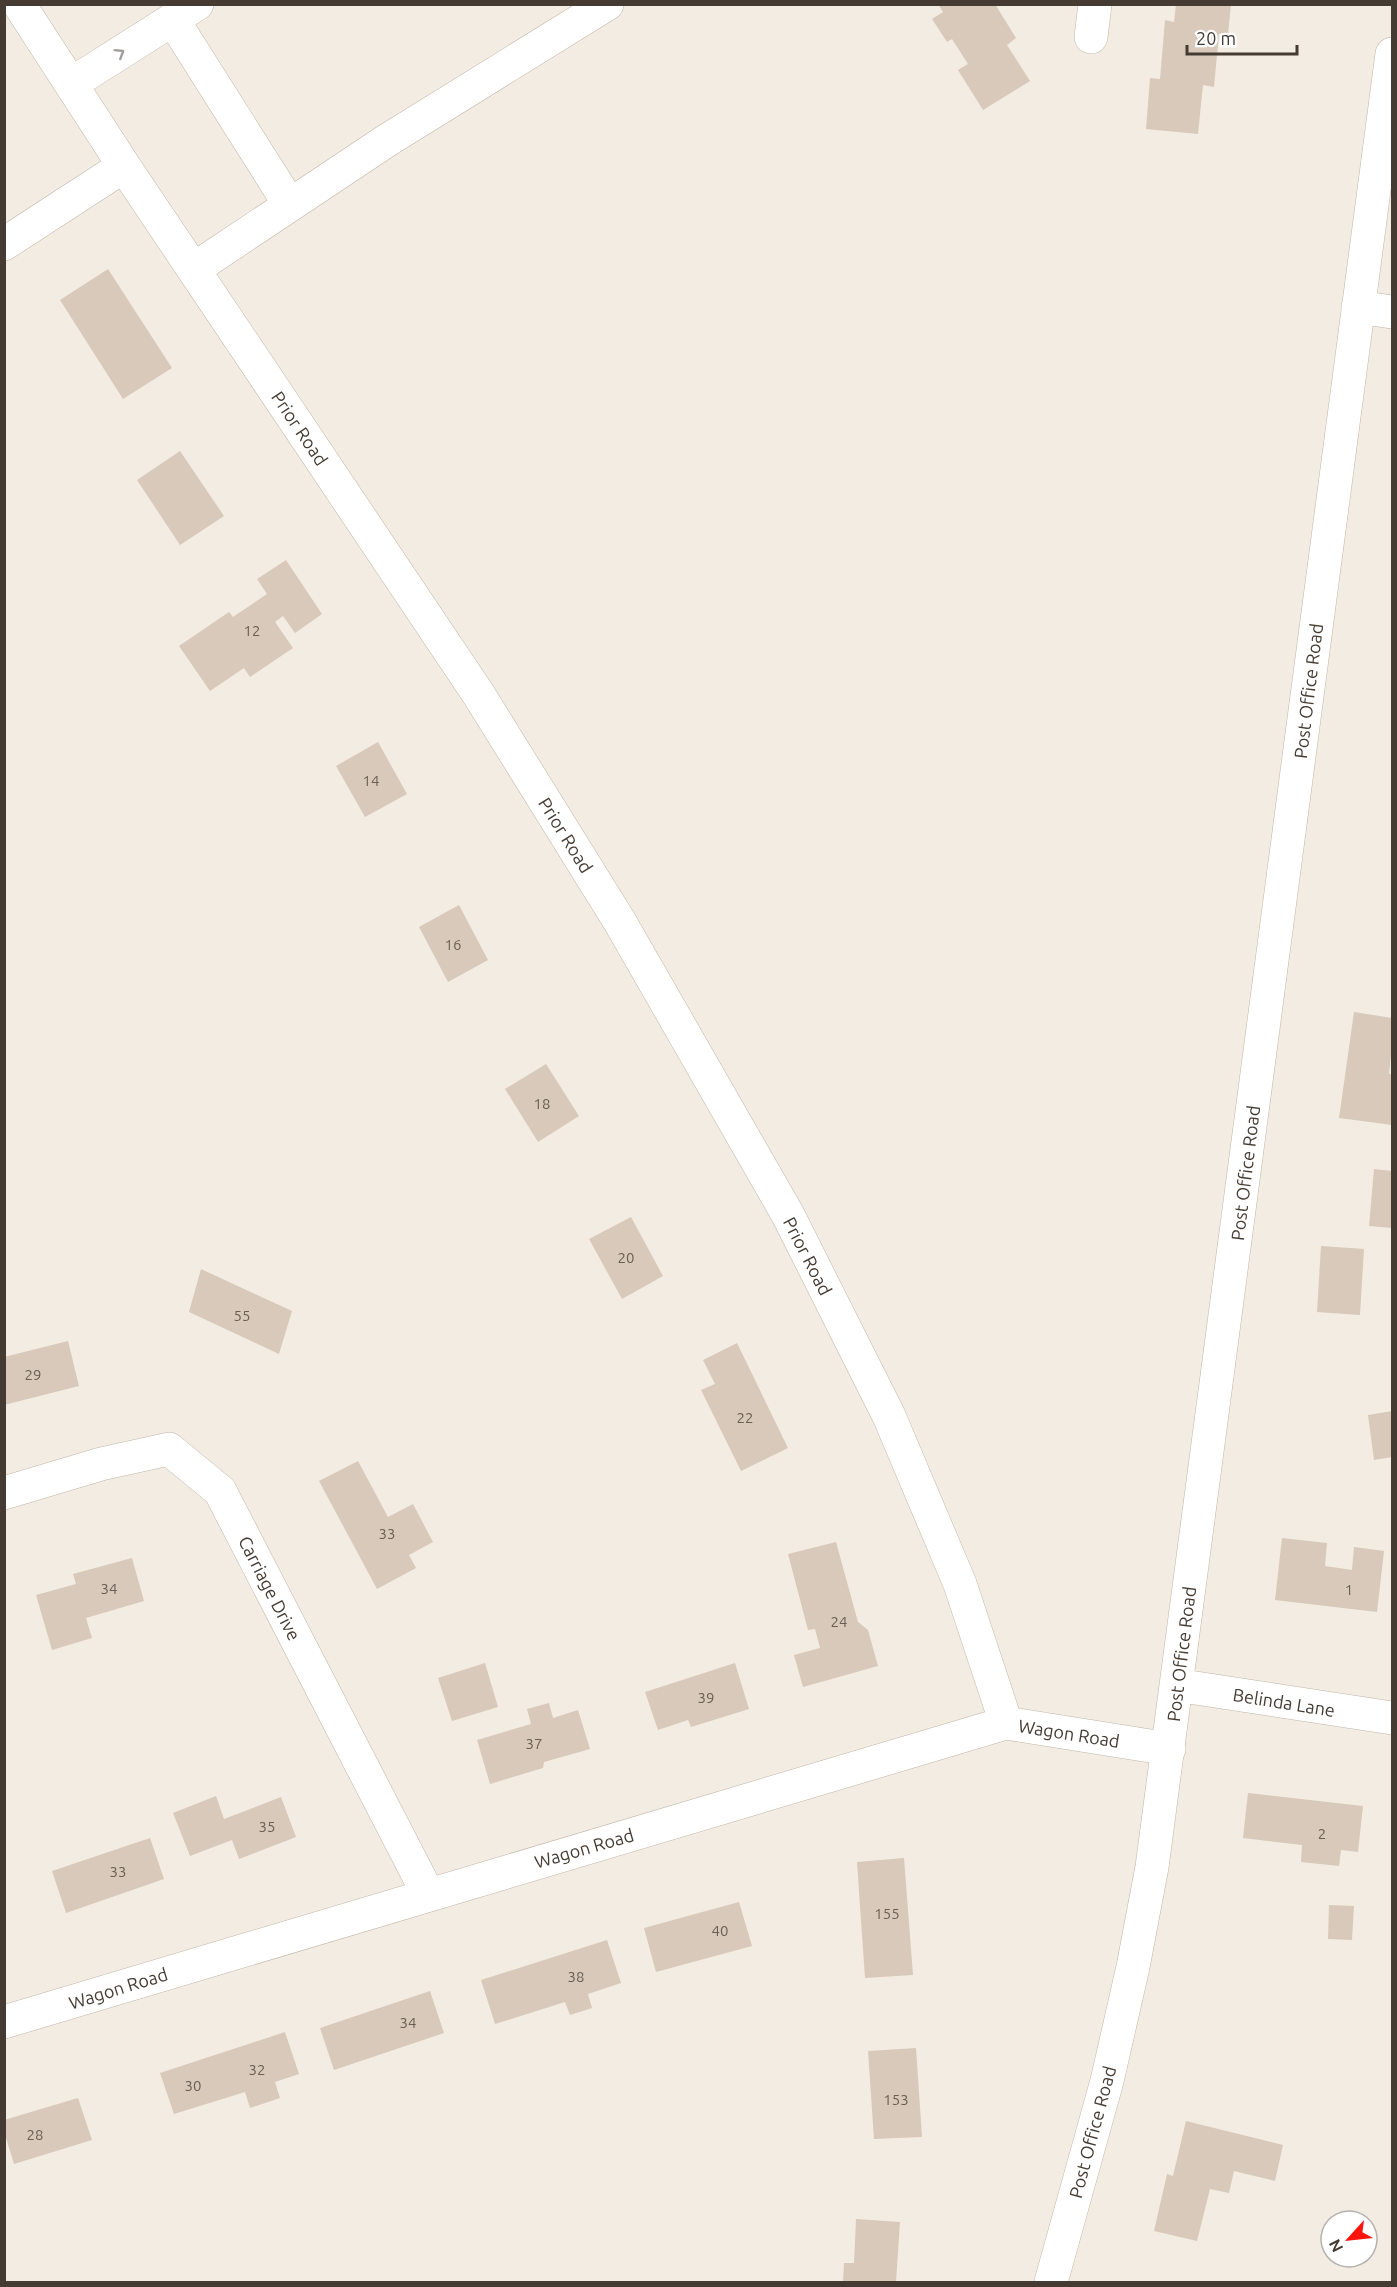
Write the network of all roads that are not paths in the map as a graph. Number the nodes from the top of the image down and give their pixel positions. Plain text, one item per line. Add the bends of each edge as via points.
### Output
1 (19, 4) edge
2 (607, 4) edge
3 (1095, 4) edge
4 (185, 12) edge
5 (1091, 37) dead end
6 (1392, 54) edge
7 (71, 84) junction
8 (124, 166) junction
9 (290, 205) junction
10 (4, 244) edge
11 (194, 269) junction
12 (1358, 307) junction
13 (1392, 312) edge
14 (4, 1493) edge
15 (1176, 1685) junction
16 (1392, 1718) edge
17 (1006, 1723) junction
18 (1168, 1749) junction
19 (428, 1894) junction
20 (4, 2022) edge
21 (1051, 2283) edge

1 - 7 street, Prior Road
2 - 9 street
3 - 5 street
7 -> 4 street
4 - 9 street
6 - 12 street, Post Office Road
7 - 8 street, Prior Road
8 - 10 street
8 - 11 street, Prior Road
9 - 11 street
11 - 17 street, Prior Road via 485,705 620,922 788,1215 893,1427 960,1584
12 - 13 street
12 - 15 street, Post Office Road
14 - 19 street, Carriage Drive via 101,1464 169,1449 220,1491
15 - 16 street, Belinda Lane
15 - 18 street, Post Office Road
17 - 18 street, Wagon Road
17 - 19 street, Wagon Road
18 - 21 street, Post Office Road via 1152,1868 1133,1967 1107,2081
19 - 20 street, Wagon Road

